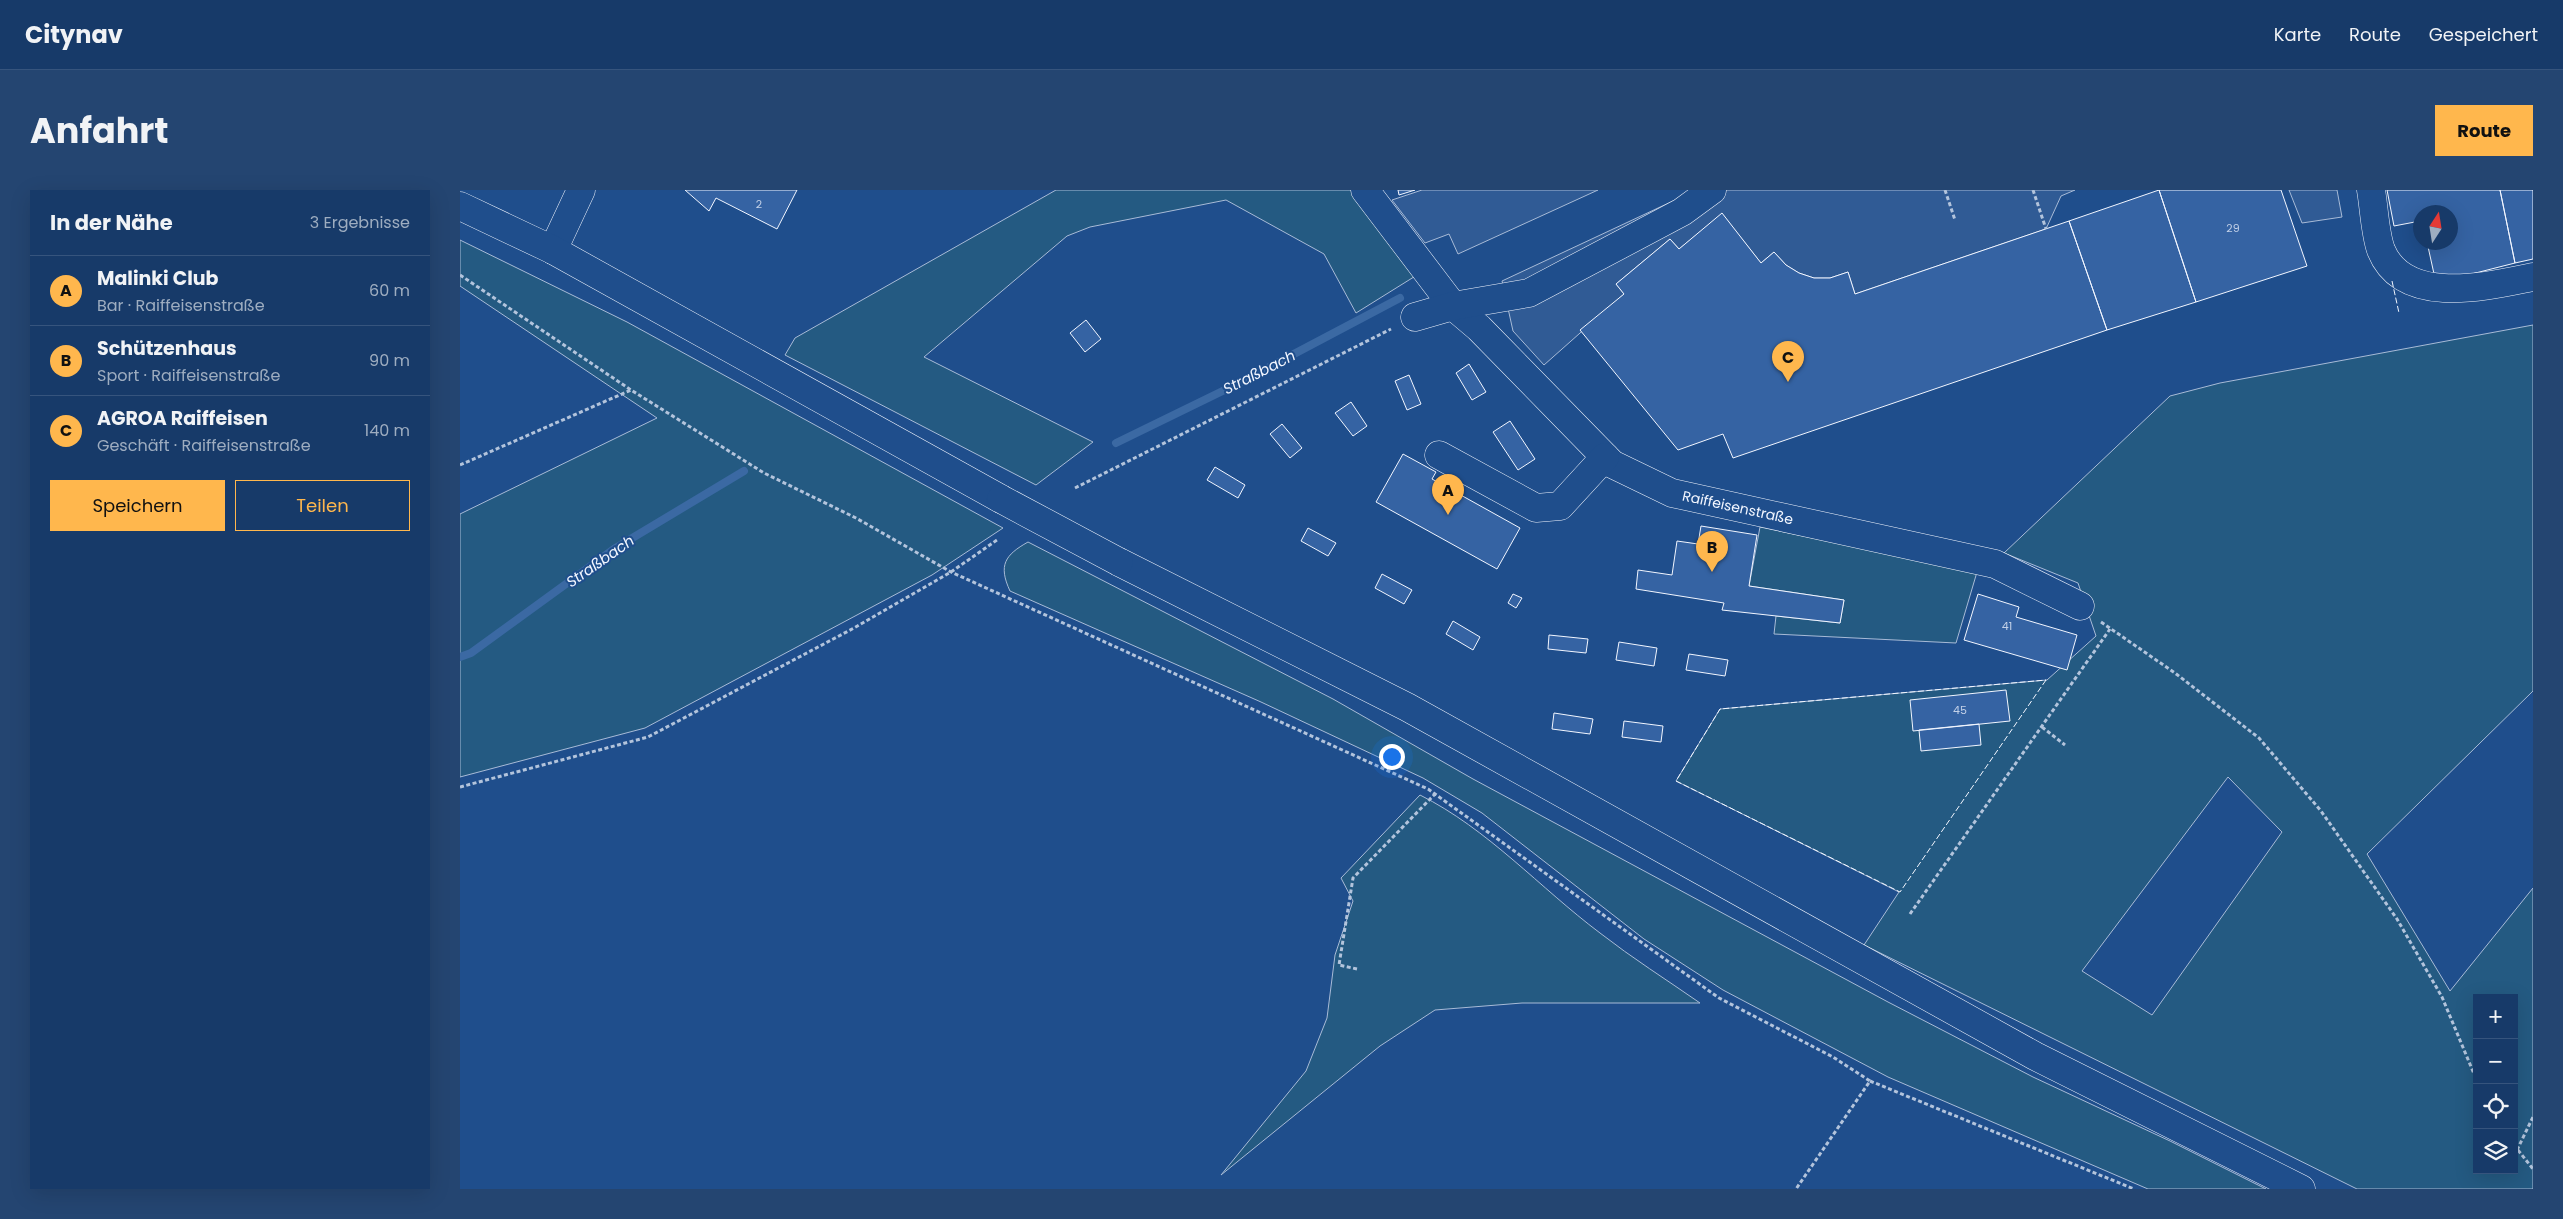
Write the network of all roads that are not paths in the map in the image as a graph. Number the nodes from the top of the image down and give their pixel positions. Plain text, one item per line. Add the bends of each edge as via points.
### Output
1 (581, 190) edge
2 (1712, 190) edge
3 (2371, 190) edge
4 (1375, 193) edge
5 (460, 206) edge
6 (553, 250) junction
7 (2533, 277) edge
8 (1453, 306) junction
9 (1415, 317) road end
10 (1439, 454) dead end
11 (1605, 457) junction
12 (2080, 606) dead end
13 (2301, 1189) edge

1 - 6 main road
2 - 8 main road via 1682,212 1529,292
3 - 7 main road via 2381,250 2394,270 2415,282 2451,289
4 - 8 main road, Raiffeisenstraße
5 - 6 main road
6 - 13 main road, bridge via 1001,499 1407,707 2035,1056
8 - 9 main road
8 - 11 main road, Raiffeisenstraße via 1479,328
10 - 11 main road via 1536,508 1560,506
11 - 12 main road, Raiffeisenstraße via 1612,464 1672,492 1995,564

